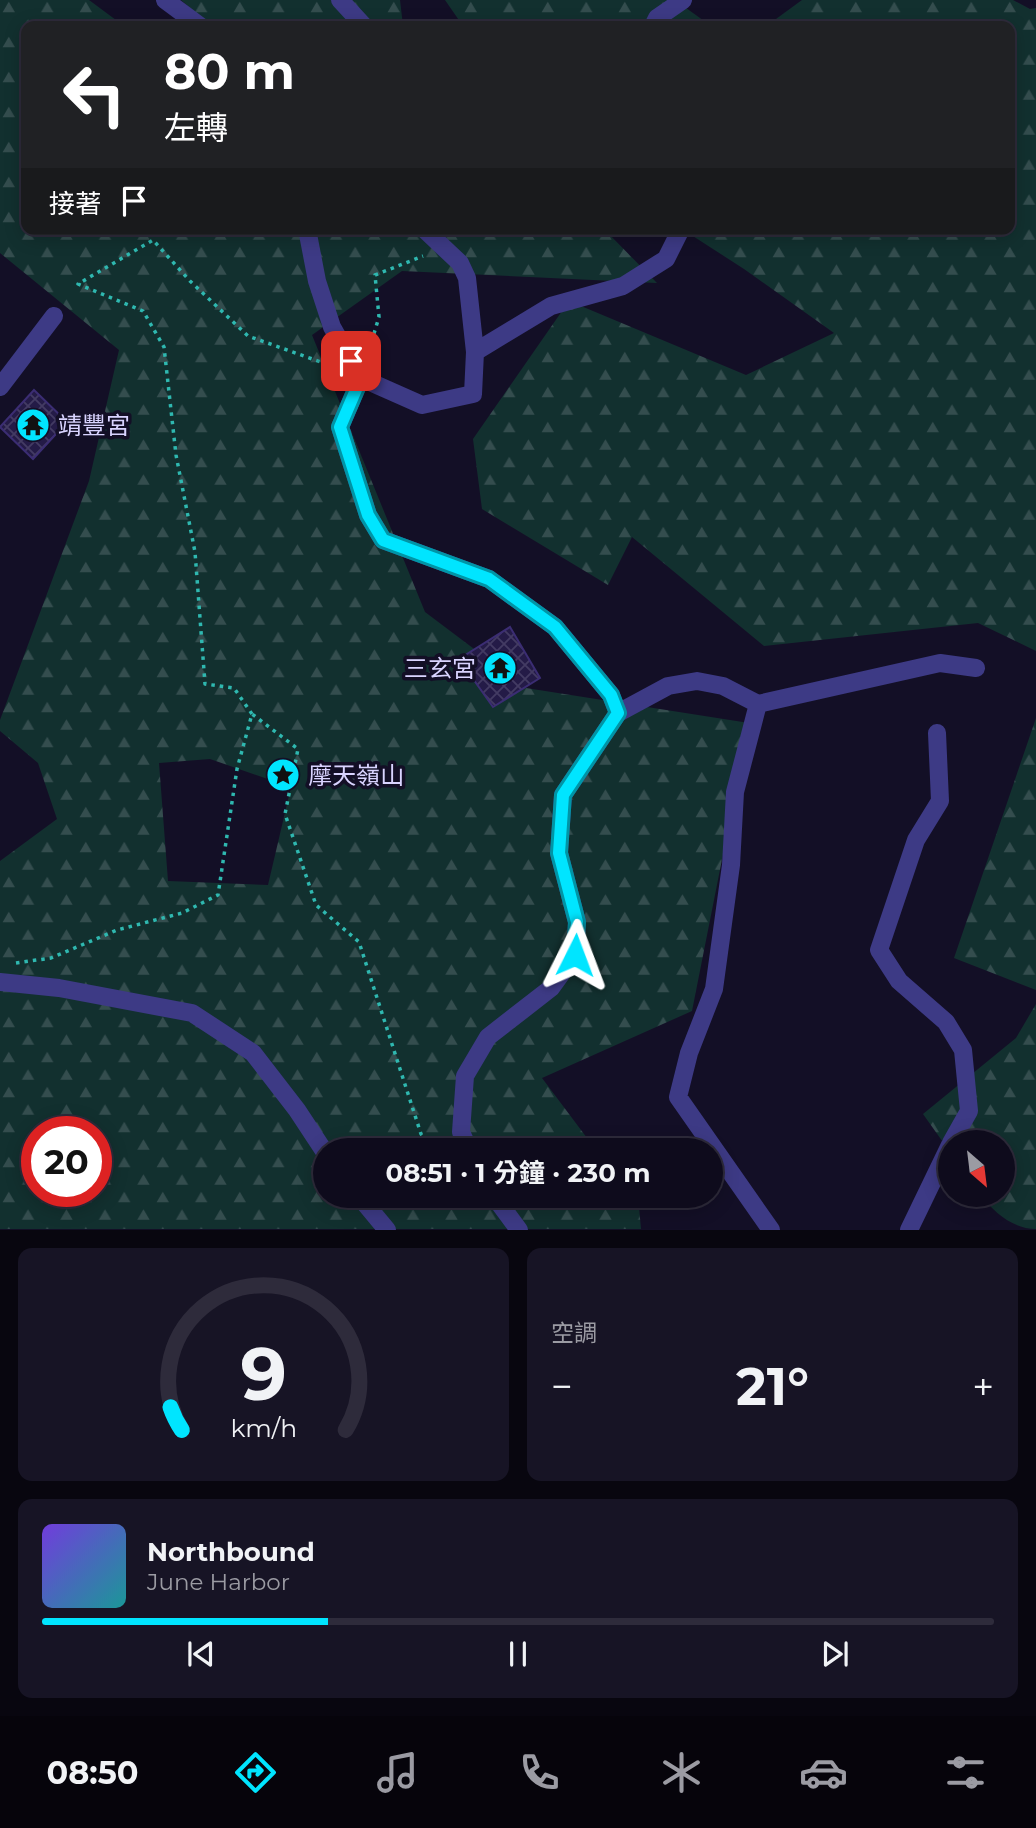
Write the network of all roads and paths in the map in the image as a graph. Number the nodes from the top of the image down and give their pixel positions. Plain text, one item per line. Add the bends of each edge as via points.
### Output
1 (165, 0) edge
2 (340, 0) edge
3 (683, 0) edge
4 (193, 21) edge
5 (360, 21) edge
6 (656, 21) edge
7 (308, 235) edge
8 (429, 235) edge
9 (678, 235) edge
10 (441, 248) junction
11 (54, 316) dead end
12 (475, 352) junction
13 (332, 365) dead end
14 (361, 378) junction
15 (0, 387) edge
16 (976, 668) dead end
17 (758, 704) junction
18 (618, 713) junction
19 (252, 714) junction
20 (937, 733) dead end
21 (13, 963) dead end
22 (0, 982) edge
23 (959, 1130) edge
24 (315, 1138) edge
25 (424, 1138) edge
26 (464, 1138) edge
27 (938, 1171) edge
28 (369, 1208) edge
29 (503, 1208) edge
30 (387, 1230) edge
31 (519, 1230) edge
32 (771, 1230) edge
33 (909, 1230) edge

1 - 4 lane
2 - 5 lane
3 - 6 lane
7 - 14 lane via 332,327
8 - 10 lane
9 - 12 lane via 666,259 623,286 551,306
10 - 12 lane via 460,263 467,278
10 - 14 path via 375,275 379,317
11 - 15 lane
12 - 14 lane via 473,394 460,399 422,405
13 - 19 path via 248,336 153,240 78,284 143,311 164,347 176,454 195,552 205,684 234,688
14 - 18 lane via 340,427 368,515 383,540 489,579 555,627 611,695
16 - 17 lane via 940,663
17 - 18 lane via 723,686 697,681 668,686
17 - 32 lane via 735,792 730,877 714,989 678,1097
18 - 26 lane via 563,795 559,853 577,922 575,955 551,988 488,1037 465,1076
19 - 21 path via 237,769 218,895 183,913 117,930 51,958
19 - 25 path via 298,749 285,814 316,905 359,942
20 - 23 lane via 940,801 916,840 879,950 900,981 946,1022 962,1050 969,1111
22 - 24 lane via 192,1013 253,1053
27 - 33 lane
28 - 30 lane
29 - 31 lane

